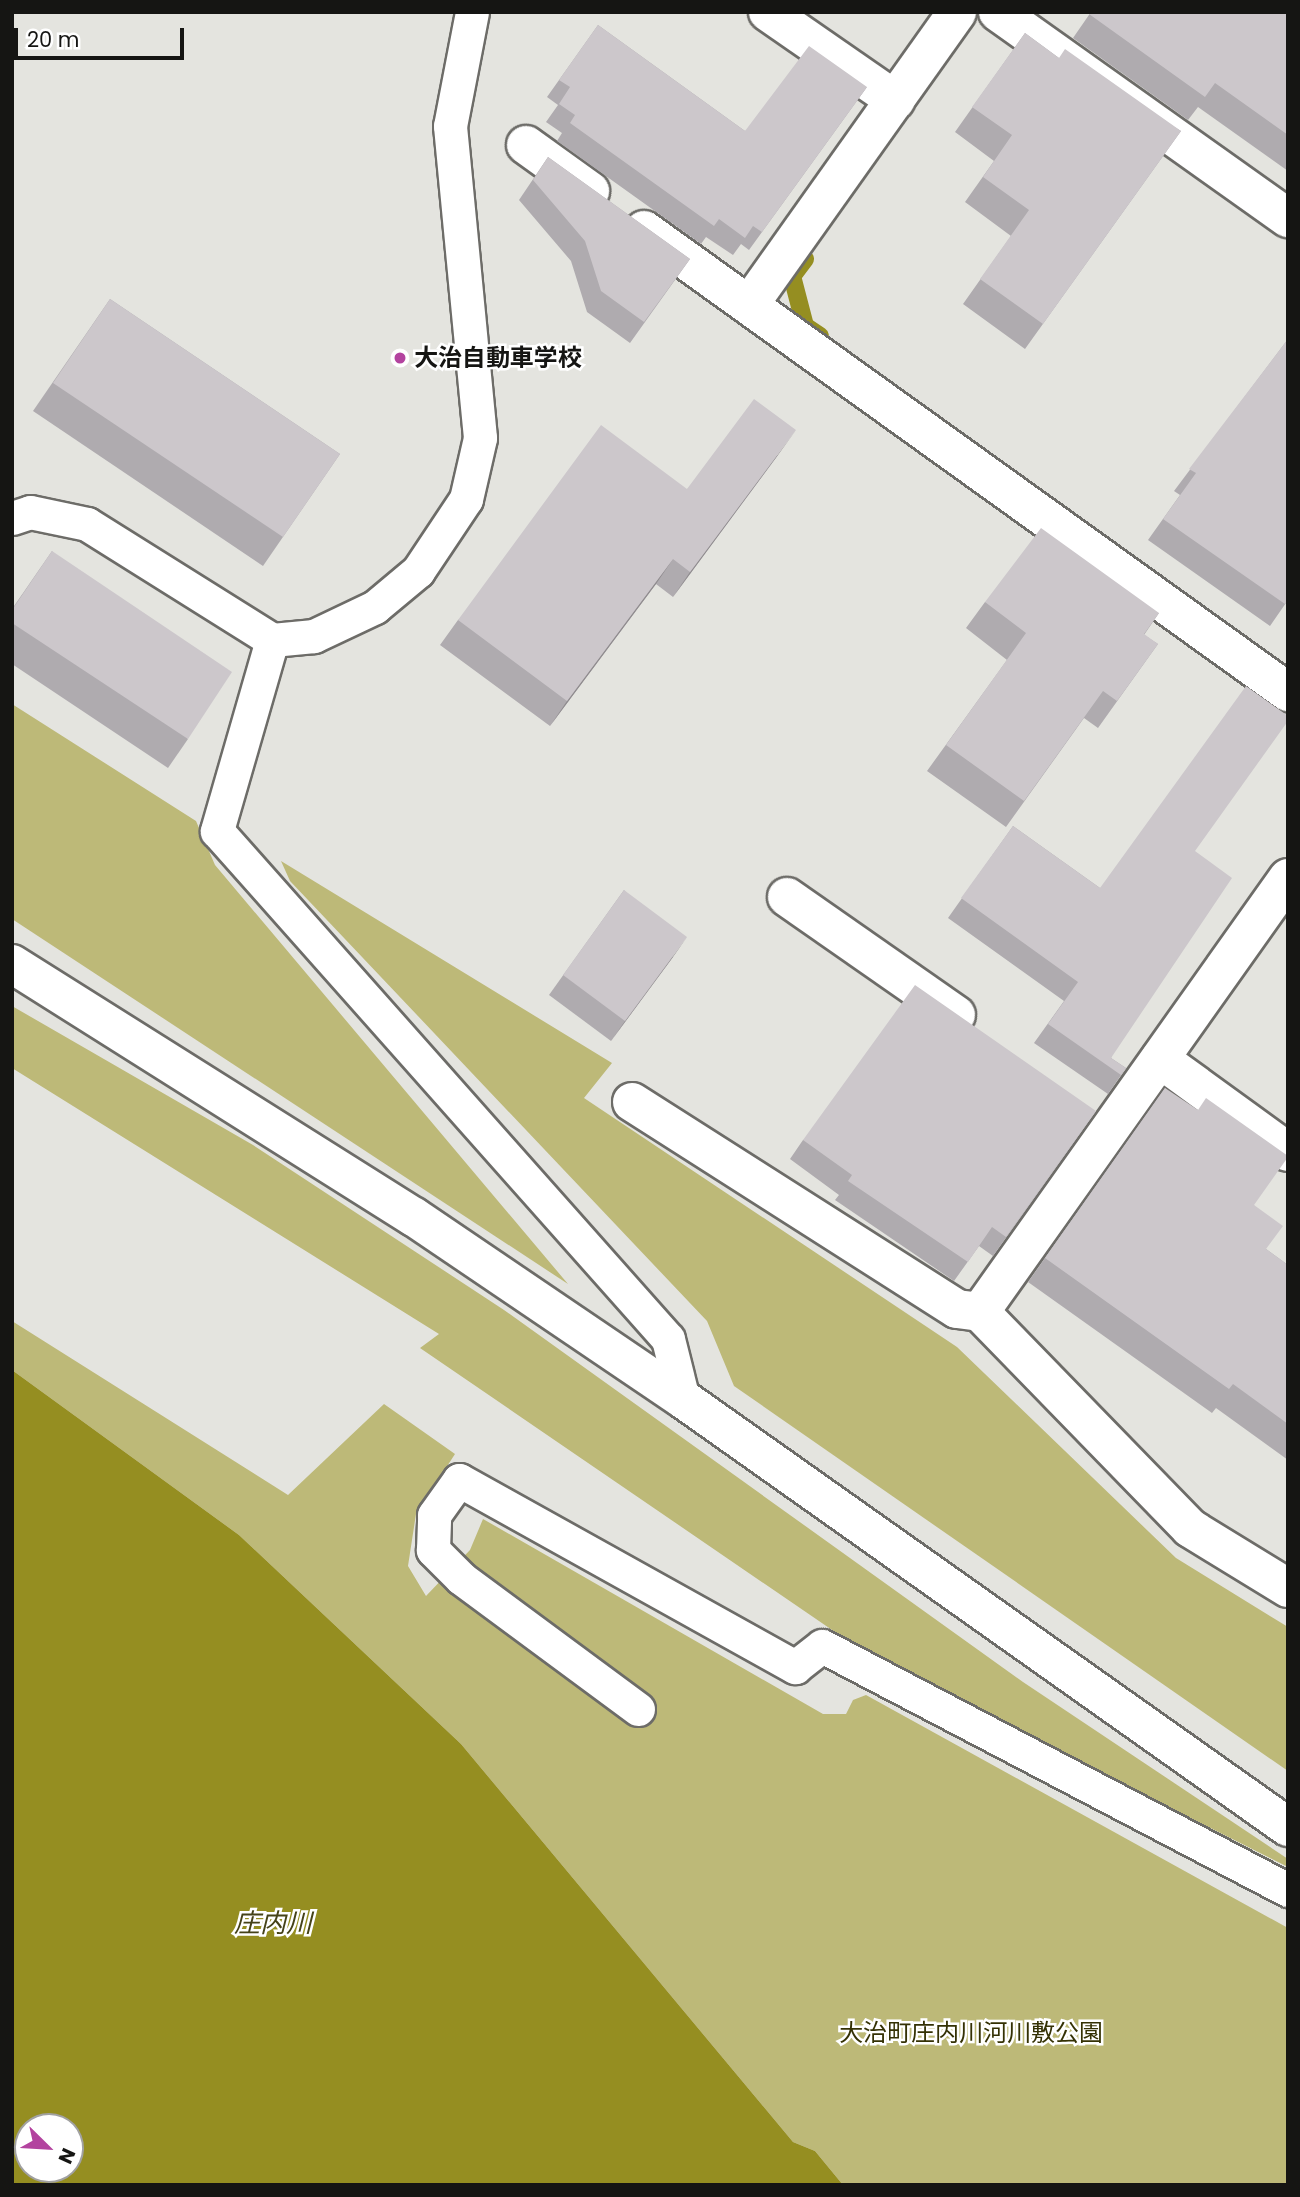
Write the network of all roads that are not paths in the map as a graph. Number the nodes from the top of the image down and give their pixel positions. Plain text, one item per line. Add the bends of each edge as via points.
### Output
1 (472, 12) edge
2 (768, 12) edge
3 (957, 12) edge
4 (998, 12) edge
5 (895, 100) junction
6 (526, 145) dead end
7 (1288, 218) edge
8 (749, 305) junction
9 (12, 518) edge
10 (272, 640) junction
11 (1288, 692) edge
12 (1288, 878) edge
13 (787, 897) dead end
14 (12, 964) edge
15 (989, 1039) edge
16 (1160, 1059) junction
17 (1079, 1101) edge
18 (632, 1102) dead end
19 (1112, 1125) junction
20 (1288, 1152) edge
21 (979, 1312) junction
22 (683, 1399) junction
23 (1288, 1588) edge
24 (638, 1709) dead end
25 (1288, 1827) edge
26 (1288, 1890) edge

1 - 10 lane via 450,126 480,438 466,499 418,570 374,607 314,636
2 - 5 street
3 - 5 street
4 - 7 street
5 - 8 street
6 - 8 street
8 - 11 street
9 - 10 lane via 30,512 87,524
10 - 22 lane via 217,831 668,1339
12 - 16 street
13 - 15 street
14 - 22 street via 414,1217
16 - 19 street
16 - 20 street
17 - 19 street
18 - 21 street via 957,1308
19 - 21 street
21 - 23 street via 1190,1528
22 - 25 street
24 - 26 lane via 461,1578 433,1550 434,1515 459,1480 795,1667 822,1646

